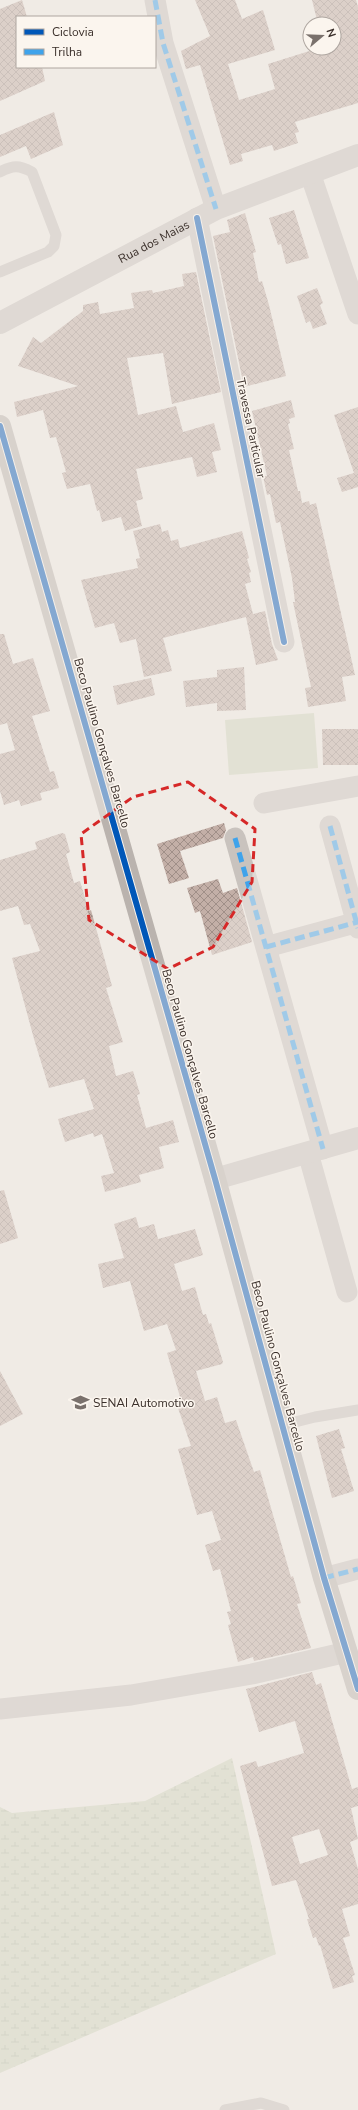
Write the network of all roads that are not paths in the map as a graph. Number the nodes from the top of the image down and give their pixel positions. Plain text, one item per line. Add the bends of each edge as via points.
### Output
1 (155, 0) edge
2 (358, 154) edge
3 (0, 172) edge
4 (310, 173) junction
5 (207, 214) junction
6 (0, 272) edge
7 (358, 314) edge
8 (0, 323) edge
9 (0, 426) edge
10 (284, 642) dead end
11 (358, 786) edge
12 (264, 803) dead end
13 (330, 826) dead end
14 (235, 838) dead end
15 (358, 924) edge
16 (266, 947) junction
17 (358, 1138) edge
18 (316, 1151) junction
19 (215, 1179) junction
20 (347, 1292) dead end
21 (358, 1410) edge
22 (283, 1425) junction
23 (358, 1569) edge
24 (324, 1578) junction
25 (347, 1652) junction
26 (358, 1689) edge
27 (0, 1708) edge
28 (225, 2110) edge
29 (284, 2110) edge

1 - 5 street, Travessa Particular via 163,43
2 - 4 street, Rua dos Maias
3 - 6 lane via 12,166 22,166 32,172 56,235 54,246 48,252
4 - 5 street, Rua dos Maias
4 - 7 street
5 - 8 street, Rua dos Maias
5 - 10 street, Travessa Particular
9 - 19 main road, Beco Paulino Gonçalves Barcello
11 - 12 street
13 - 15 street
14 - 16 street
15 - 16 street
16 - 18 street
17 - 18 street
18 - 19 street
18 - 20 street
19 - 22 main road, Beco Paulino Gonçalves Barcello
21 - 22 lane
22 - 24 main road, Beco Paulino Gonçalves Barcello
23 - 24 street
24 - 25 main road, Beco Paulino Gonçalves Barcello
25 - 26 main road, Beco Paulino Gonçalves Barcello
25 - 27 street via 252,1674 132,1696
28 - 29 lane via 261,2103

